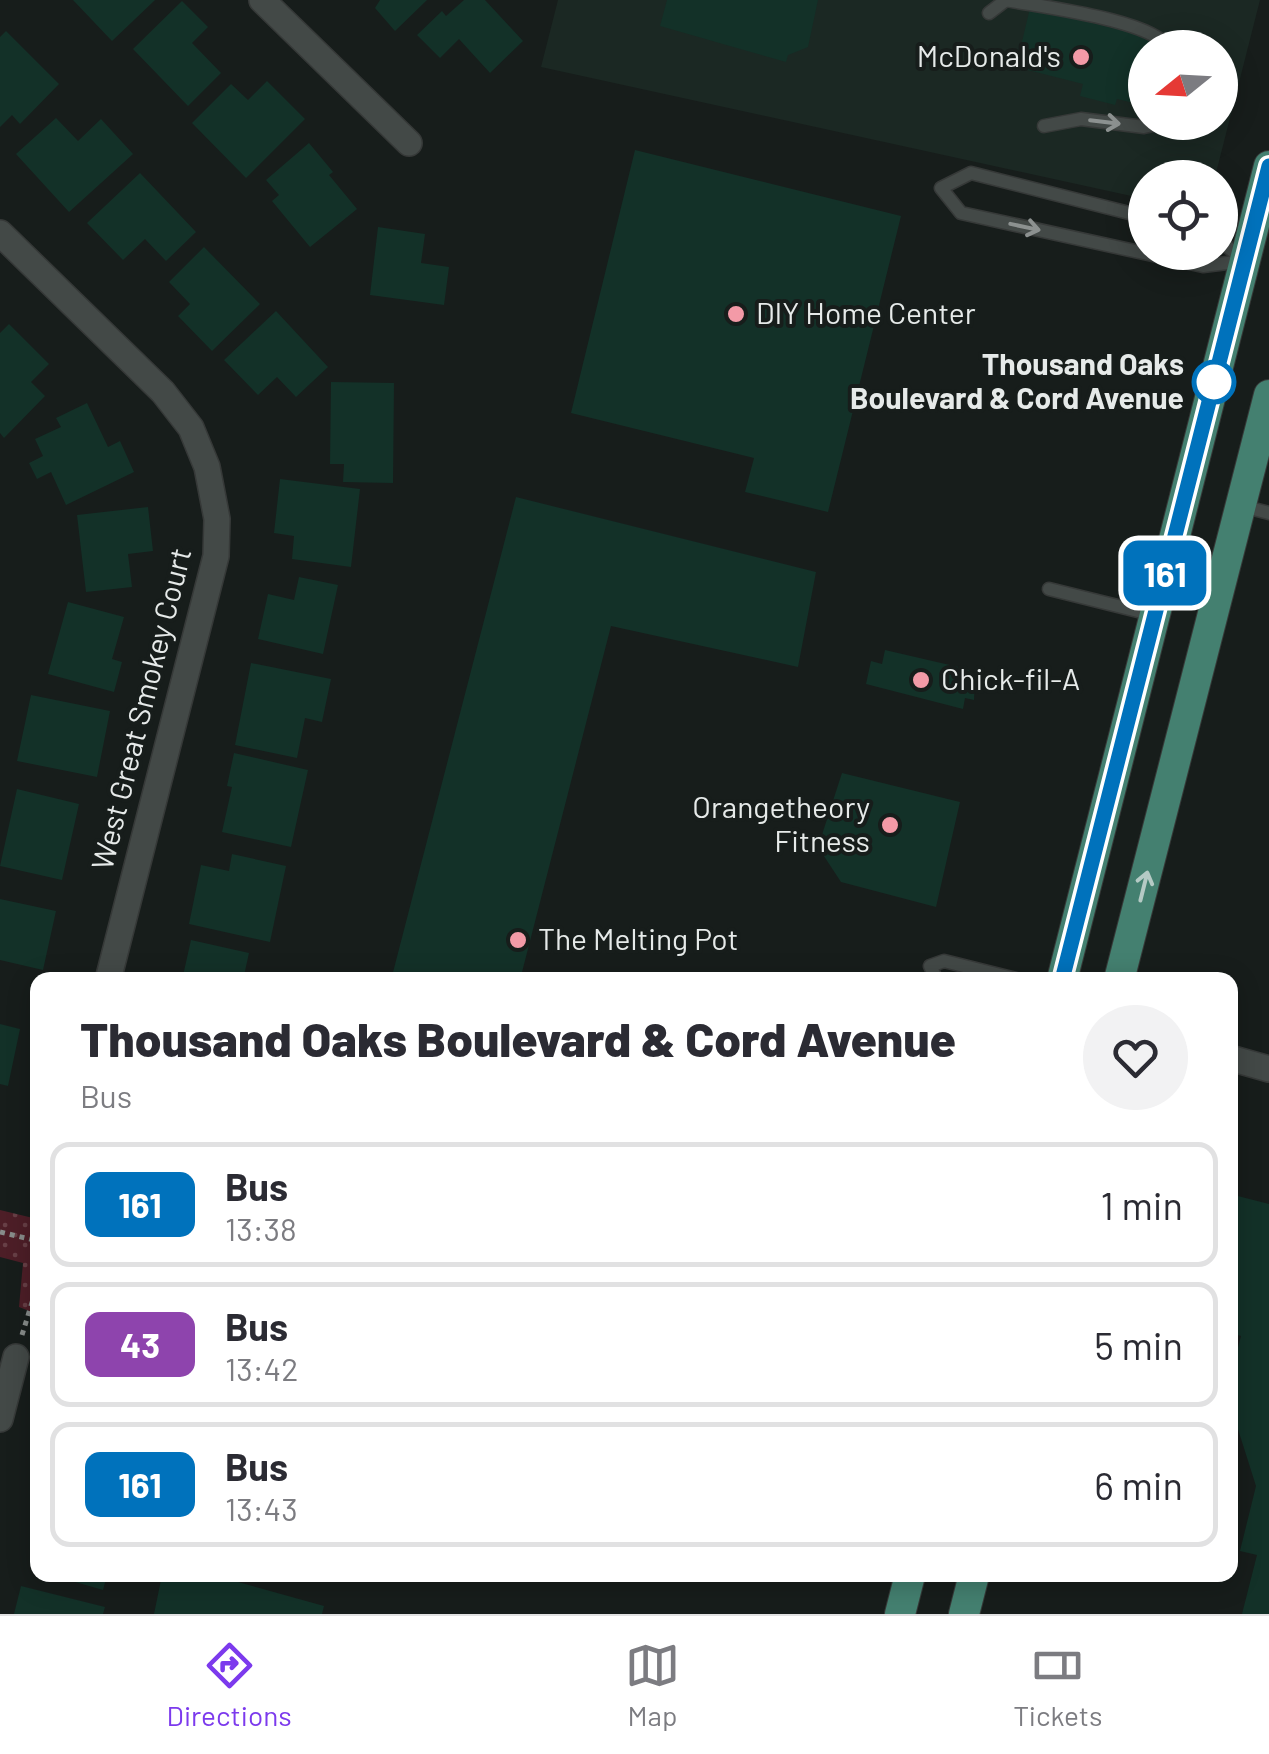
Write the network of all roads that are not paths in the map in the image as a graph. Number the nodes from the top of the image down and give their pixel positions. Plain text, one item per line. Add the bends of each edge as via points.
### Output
1 (262, 0) edge
2 (989, 14) dead end
3 (1147, 30) edge
4 (1128, 125) edge
5 (1044, 126) dead end
6 (409, 144) dead end
7 (1269, 166) edge
8 (1128, 214) edge
9 (0, 233) edge
10 (1128, 250) edge
11 (1257, 263) edge
12 (1269, 396) edge
13 (1255, 509) edge
14 (1049, 589) dead end
15 (1154, 615) junction
16 (110, 972) edge
17 (933, 972) edge
18 (986, 972) edge
19 (1064, 972) edge
20 (1122, 972) edge
21 (1238, 1060) edge
22 (1269, 1069) edge
23 (16, 1357) road end
24 (0, 1419) edge
25 (908, 1582) edge
26 (973, 1582) edge
27 (967, 1613) edge
28 (900, 1614) edge

1 - 6 street
2 - 3 lane via 1006,0
5 -> 4 lane via 1080,119
7 - 11 main road
8 -> 10 lane via 970,173 941,188 961,213
9 - 16 street, West Great Smokey Court via 163,392 191,428 217,519 216,556
11 - 15 main road
12 - 13 main road
20 -> 13 main road
14 - 15 lane
15 - 19 main road
17 - 18 lane via 930,966 944,962
21 - 22 street
23 - 24 street
25 - 28 main road
26 - 27 main road

